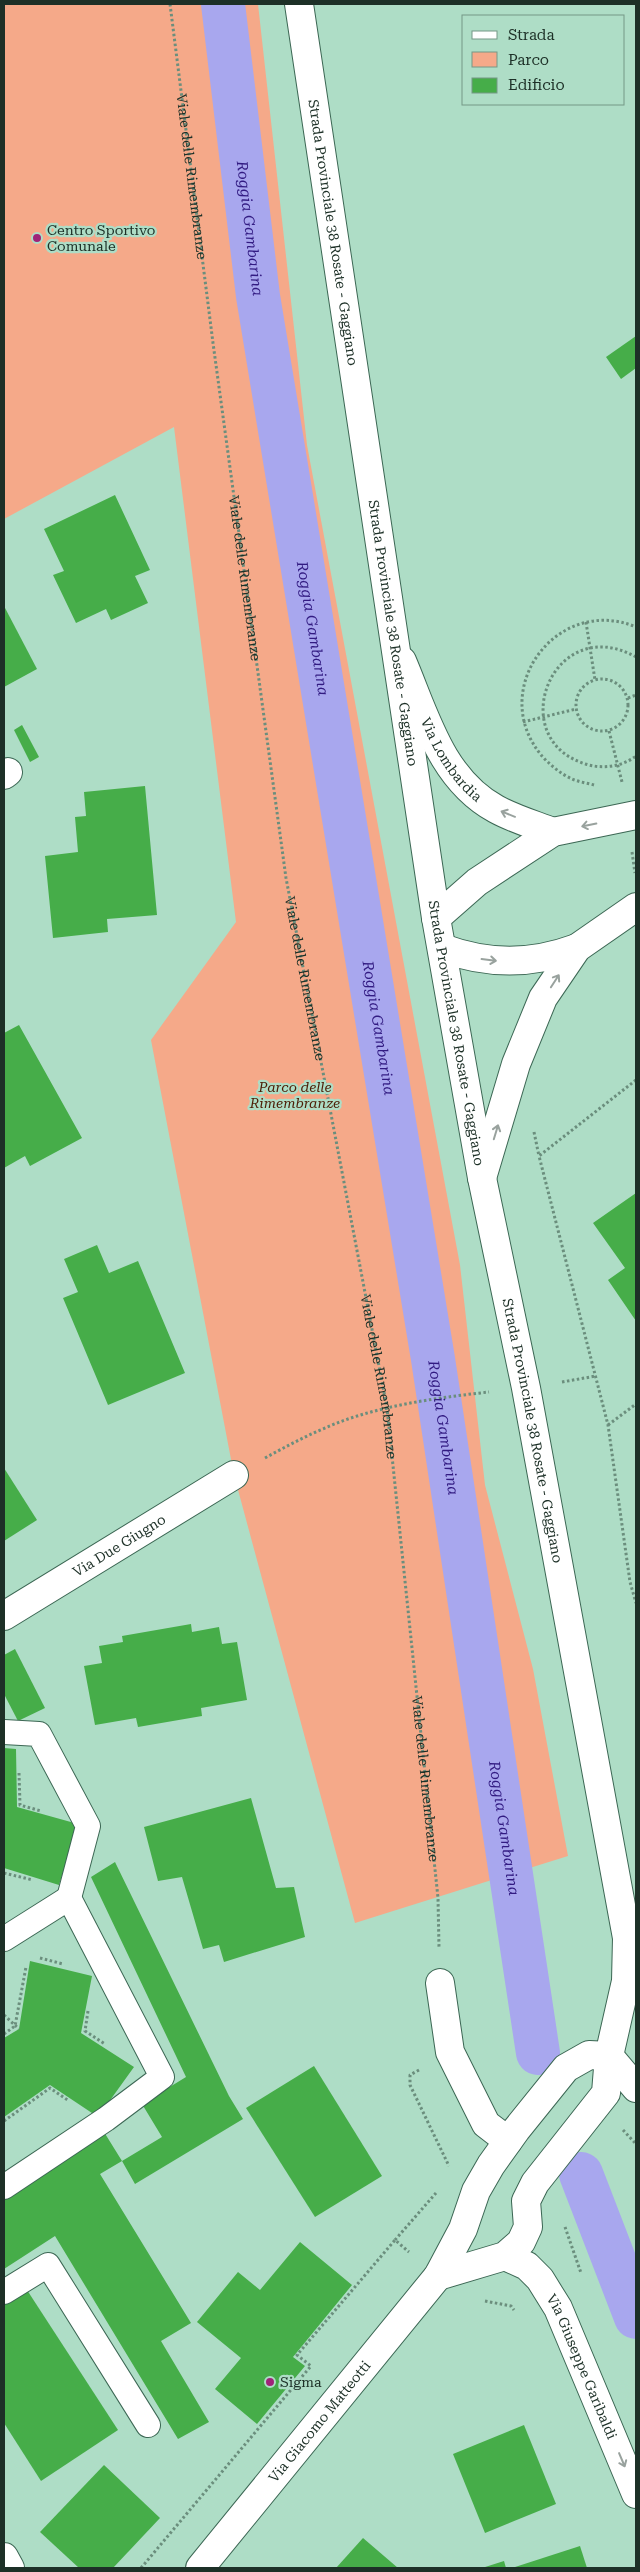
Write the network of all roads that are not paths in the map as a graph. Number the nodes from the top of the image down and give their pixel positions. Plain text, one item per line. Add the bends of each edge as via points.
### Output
1 (299, 4) edge
2 (395, 644) junction
3 (636, 815) edge
4 (553, 832) junction
5 (636, 907) edge
6 (436, 918) junction
7 (442, 948) junction
8 (577, 948) junction
9 (482, 1178) junction
10 (234, 1475) road end
11 (4, 1616) edge
12 (4, 1732) edge
13 (68, 1898) junction
14 (4, 1939) edge
15 (440, 1984) road end
16 (608, 2056) junction
17 (636, 2088) edge
18 (508, 2141) junction
19 (4, 2186) edge
20 (463, 2229) junction
21 (498, 2258) junction
22 (438, 2276) junction
23 (4, 2292) edge
24 (148, 2425) dead end
25 (636, 2494) edge
26 (4, 2557) edge
27 (10, 2568) edge
28 (200, 2568) edge

1 - 2 street, Strada Provinciale 38 Rosate - Gaggiano
4 -> 2 street, Via Lombardia via 496,809 464,785 445,761
2 - 6 street, Strada Provinciale 38 Rosate - Gaggiano
3 -> 4 street
4 - 6 street via 477,882
5 - 8 street
6 - 7 street, Strada Provinciale 38 Rosate - Gaggiano
7 -> 8 street via 463,956 506,962 554,956
7 - 9 street, Strada Provinciale 38 Rosate - Gaggiano
9 -> 8 street via 516,1064 543,998
9 - 16 street, Strada Provinciale 38 Rosate - Gaggiano via 526,1388 626,1938 626,1981
10 - 11 street, Via Due Giugno
12 - 13 lane via 40,1734 88,1826
13 - 14 lane
13 - 19 lane via 162,2077 106,2119
15 - 18 street via 450,2052 486,2124
16 - 17 street
16 - 18 street, Via Giacomo Matteotti via 589,2056 566,2068
16 - 21 street, Strada Provinciale 38 Rosate - Gaggiano via 606,2092 534,2183 526,2201 528,2227 521,2242
18 - 20 street, Via Giacomo Matteotti via 476,2191
20 - 21 street, Via Giuseppe Garibaldi via 467,2248 481,2258
20 - 22 street, Via Giacomo Matteotti
21 - 22 street
21 -> 25 street, Via Giuseppe Garibaldi via 527,2266 540,2279 558,2308
22 - 28 street, Via Giacomo Matteotti
23 - 24 lane via 48,2265
26 - 27 street

